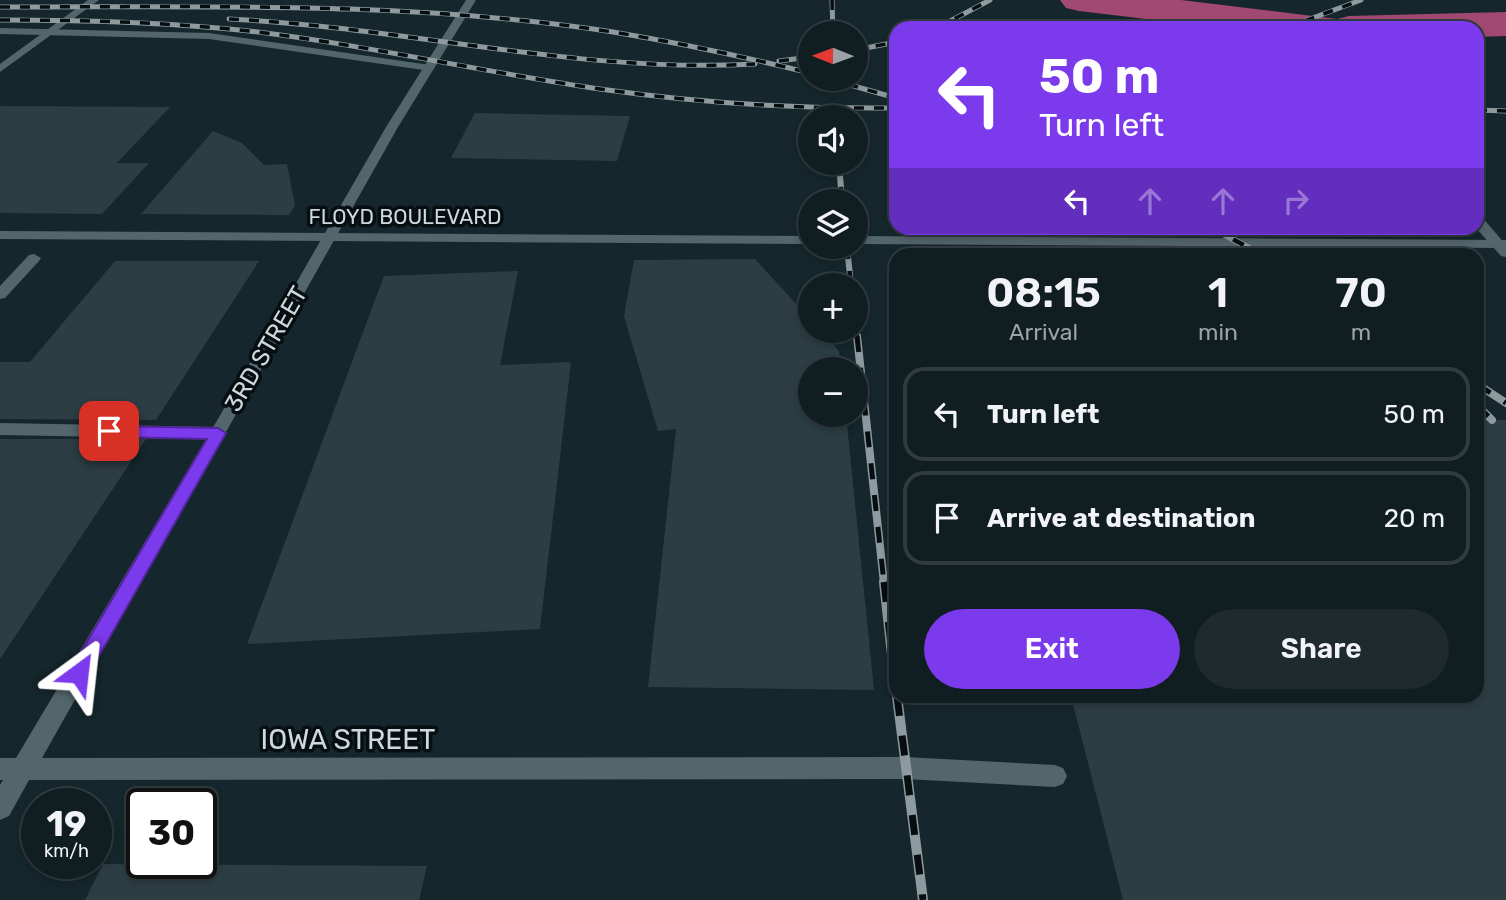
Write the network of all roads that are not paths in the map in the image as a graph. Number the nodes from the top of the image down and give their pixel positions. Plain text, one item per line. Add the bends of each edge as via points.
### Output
1 (94, 0) edge
2 (471, 0) edge
3 (0, 31) edge
4 (430, 68) junction
5 (0, 69) edge
6 (1484, 228) edge
7 (0, 235) edge
8 (798, 240) edge
9 (868, 240) edge
10 (1506, 244) edge
11 (1506, 253) edge
12 (34, 258) dead end
13 (0, 295) edge
14 (0, 429) edge
15 (218, 433) junction
16 (11, 769) edge
17 (1055, 776) dead end
18 (0, 808) edge

1 - 5 street
2 - 4 street, 3RD STREET
3 - 4 street via 209,36
4 - 15 street, 3RD STREET
6 - 11 street
7 - 8 street, FLOYD BOULEVARD
9 - 10 street
12 - 13 street
14 - 15 street
15 - 16 street, 3RD STREET
16 - 17 street, IOWA STREET via 905,768
16 - 18 street, 3RD STREET

